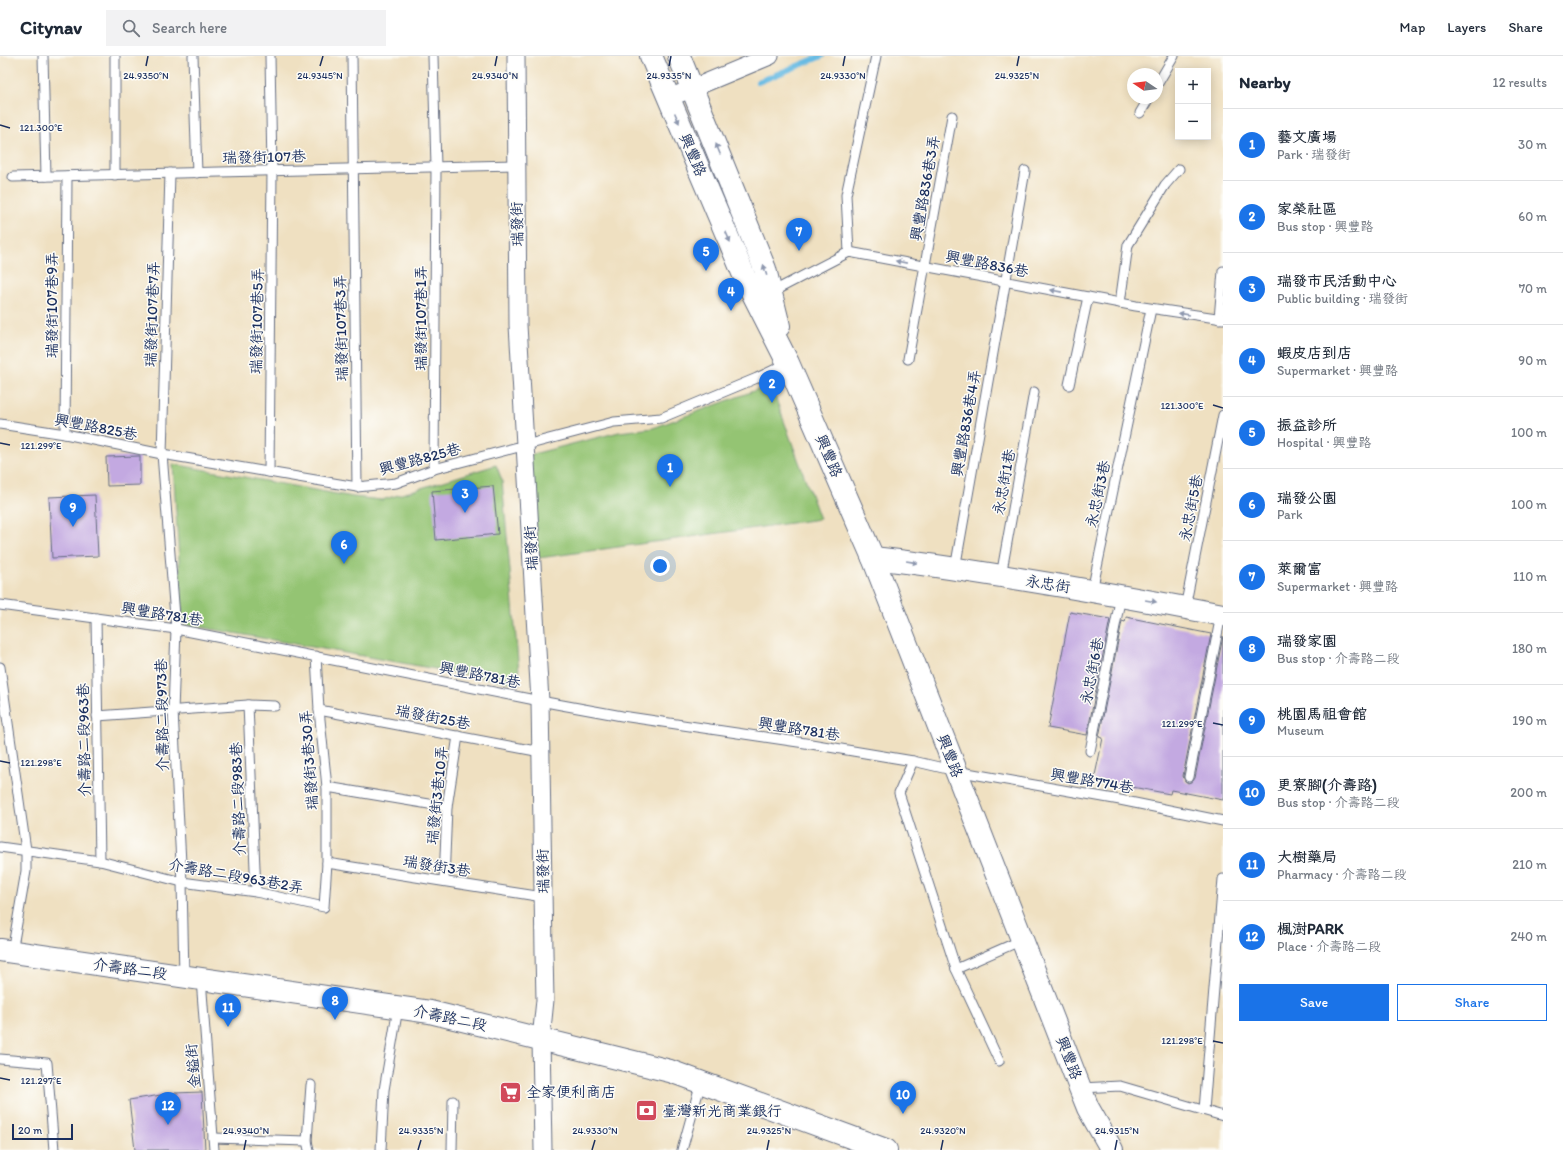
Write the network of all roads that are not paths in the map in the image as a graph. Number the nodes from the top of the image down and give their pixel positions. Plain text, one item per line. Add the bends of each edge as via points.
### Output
1 (43, 56) edge
2 (115, 56) edge
3 (193, 56) edge
4 (270, 56) edge
5 (352, 56) edge
6 (433, 56) edge
7 (516, 56) edge
8 (651, 56) edge
9 (679, 56) edge
10 (770, 56) edge
11 (876, 56) edge
12 (1174, 56) edge
13 (1163, 75) edge
14 (693, 88) junction
15 (669, 98) junction
16 (1146, 104) edge
17 (1140, 114) dead end
18 (952, 116) dead end
19 (516, 165) junction
20 (436, 167) junction
21 (354, 169) junction
22 (1179, 169) dead end
23 (272, 171) junction
24 (1025, 171) dead end
25 (170, 173) junction
26 (197, 173) junction
27 (115, 175) junction
28 (46, 176) junction
29 (67, 176) junction
30 (12, 177) dead end
31 (849, 252) junction
32 (925, 266) junction
33 (1223, 271) edge
34 (1005, 281) junction
35 (763, 296) junction
36 (1088, 297) junction
37 (1120, 303) junction
38 (1151, 308) junction
39 (1221, 319) edge
40 (908, 359) dead end
41 (788, 363) junction
42 (1068, 385) dead end
43 (1034, 392) dead end
44 (1223, 414) edge
45 (0, 424) edge
46 (65, 434) junction
47 (525, 446) junction
48 (162, 454) junction
49 (434, 469) junction
50 (269, 472) junction
51 (357, 487) junction
52 (873, 558) junction
53 (955, 569) junction
54 (1001, 576) junction
55 (1092, 591) junction
56 (1121, 596) junction
57 (0, 605) edge
58 (1185, 608) junction
59 (1222, 615) edge
60 (96, 618) junction
61 (176, 629) junction
62 (316, 656) junction
63 (0, 667) edge
64 (540, 701) junction
65 (248, 705) junction
66 (275, 706) dead end
67 (319, 710) junction
68 (173, 711) junction
69 (97, 716) junction
70 (458, 736) junction
71 (1090, 751) dead end
72 (541, 752) junction
73 (913, 761) junction
74 (956, 771) junction
75 (1189, 777) dead end
76 (327, 787) junction
77 (447, 807) junction
78 (1223, 821) edge
79 (0, 847) edge
80 (26, 850) junction
81 (100, 861) junction
82 (327, 863) junction
83 (1223, 879) edge
84 (444, 881) junction
85 (182, 882) junction
86 (256, 892) junction
87 (543, 897) junction
88 (1022, 940) junction
89 (6, 951) edge
90 (956, 970) junction
91 (192, 978) junction
92 (398, 1008) junction
93 (541, 1039) junction
94 (0, 1059) edge
95 (998, 1061) dead end
96 (701, 1082) junction
97 (311, 1085) dead end
98 (1080, 1088) junction
99 (453, 1101) dead end
100 (1204, 1110) junction
101 (1223, 1116) edge
102 (213, 1138) junction
103 (307, 1141) junction
104 (54, 1150) edge
105 (214, 1150) edge
106 (309, 1150) edge
107 (381, 1150) edge
108 (452, 1150) edge
109 (543, 1150) edge
110 (682, 1150) edge
111 (886, 1150) edge
112 (1112, 1150) edge

1 - 28 lane
2 - 27 lane
3 - 26 lane
4 - 23 lane, 瑞發街107巷5弄
5 - 21 lane, 瑞發街107巷3弄
6 - 20 lane, 瑞發街107巷1弄
7 - 19 street, 瑞發街
8 - 15 main road, 興豐路
9 - 14 main road, 興豐路
10 - 14 street
11 - 31 lane via 846,195
12 - 13 lane
14 - 15 street
35 -> 14 main road, 興豐路 via 765,269
15 -> 35 main road, 興豐路 via 746,280
16 - 17 lane
18 - 32 lane, 興豐路836巷3弄
19 - 20 lane, 瑞發街107巷
19 - 47 street, 瑞發街 via 518,325
20 - 21 lane, 瑞發街107巷
20 - 49 lane, 瑞發街107巷1弄
21 - 23 lane, 瑞發街107巷
21 - 51 lane, 瑞發街107巷3弄
22 - 37 lane via 1165,185 1128,245
23 - 26 lane, 瑞發街107巷
23 - 50 lane, 瑞發街107巷5弄
24 - 34 lane, 興豐路836巷4弄
25 - 26 lane, 瑞發街107巷
25 - 27 lane, 瑞發街107巷
25 - 48 lane, 瑞發街107巷7弄
27 - 29 lane, 瑞發街107巷
28 - 29 lane, 瑞發街107巷
28 - 30 lane, 瑞發街107巷
29 - 46 lane, 瑞發街107巷9弄
32 -> 31 lane, 興豐路836巷
31 - 35 lane
32 - 34 lane, 興豐路836巷
32 - 40 lane, 興豐路836巷3弄
33 - 39 lane
36 -> 34 lane, 興豐路836巷
34 - 53 lane, 興豐路836巷4弄
35 - 41 main road, 興豐路
36 - 37 lane, 興豐路836巷
36 - 42 lane
37 - 38 lane, 興豐路836巷
39 -> 38 lane, 興豐路836巷
38 - 55 lane, 永忠街3巷
41 - 47 lane, 興豐路825巷 via 661,418 614,422
41 - 52 main road, 興豐路
43 - 54 lane, 永忠街1巷
44 - 58 lane, 永忠街5巷
45 - 46 lane, 興豐路825巷
46 - 48 lane, 興豐路825巷
47 - 49 lane, 興豐路825巷
47 - 64 street, 瑞發街
48 - 50 lane, 興豐路825巷
48 - 61 lane, 介壽路二段973巷
49 - 51 lane, 興豐路825巷 via 396,483
50 - 51 lane, 興豐路825巷
52 -> 53 main road, 永忠街
52 - 74 main road, 興豐路
53 - 54 main road, 永忠街
54 - 55 main road, 永忠街
55 - 56 main road, 永忠街
56 -> 58 main road, 永忠街
56 - 71 lane, 永忠街6巷
57 - 60 lane, 興豐路781巷
58 - 59 main road, 永忠街
59 - 75 lane
60 - 61 lane, 興豐路781巷
60 - 69 lane, 介壽路二段963巷
61 - 62 lane, 興豐路781巷
61 - 68 lane, 介壽路二段973巷
62 - 64 lane, 興豐路781巷
62 - 67 lane, 瑞發街3巷30弄
63 - 80 lane
64 - 72 street, 瑞發街
64 - 73 lane, 興豐路781巷
65 - 66 lane
65 - 68 lane
65 - 86 lane, 介壽路二段983巷
67 - 70 lane, 瑞發街25巷
67 - 76 lane, 瑞發街3巷30弄
68 - 69 lane
68 - 85 lane, 介壽路二段973巷
69 - 81 lane, 介壽路二段963巷
70 - 72 lane, 瑞發街25巷
70 - 77 lane, 瑞發街3巷10弄
72 - 87 street, 瑞發街
73 - 74 lane, 興豐路781巷
73 - 90 lane via 899,793
74 - 78 lane, 興豐路774巷
74 - 88 main road, 興豐路
76 - 77 lane
76 - 82 lane, 瑞發街3巷30弄
77 - 84 lane, 瑞發街3巷10弄
79 - 80 lane, 介壽路二段963巷2弄
80 - 81 lane, 介壽路二段963巷2弄
80 - 89 lane via 26,871
81 - 85 lane, 介壽路二段963巷2弄
82 - 84 lane, 瑞發街3巷
82 - 86 lane, 介壽路二段963巷2弄 via 324,907
83 - 100 lane
84 - 87 lane, 瑞發街3巷
85 - 86 lane, 介壽路二段963巷2弄
85 - 91 lane, 介壽路二段973巷
87 - 93 street, 瑞發街 via 544,1000
88 - 90 lane
88 - 98 main road, 興豐路
89 - 91 main road, 介壽路二段
90 - 95 lane
91 - 92 main road, 介壽路二段
91 - 102 lane, 金鎰街
92 - 93 main road, 介壽路二段 via 430,1012
92 - 107 lane via 384,1090
93 - 96 main road, 介壽路二段 via 670,1070
93 - 109 street, 瑞發街
94 - 104 lane via 47,1062
96 - 110 lane
96 - 111 main road, 介壽路二段
97 - 103 lane
98 - 100 lane via 1120,1086
98 - 112 main road, 興豐路 via 1088,1108
99 - 108 lane
100 - 101 lane
102 - 103 lane
102 - 105 lane, 金鎰街
103 - 106 lane

